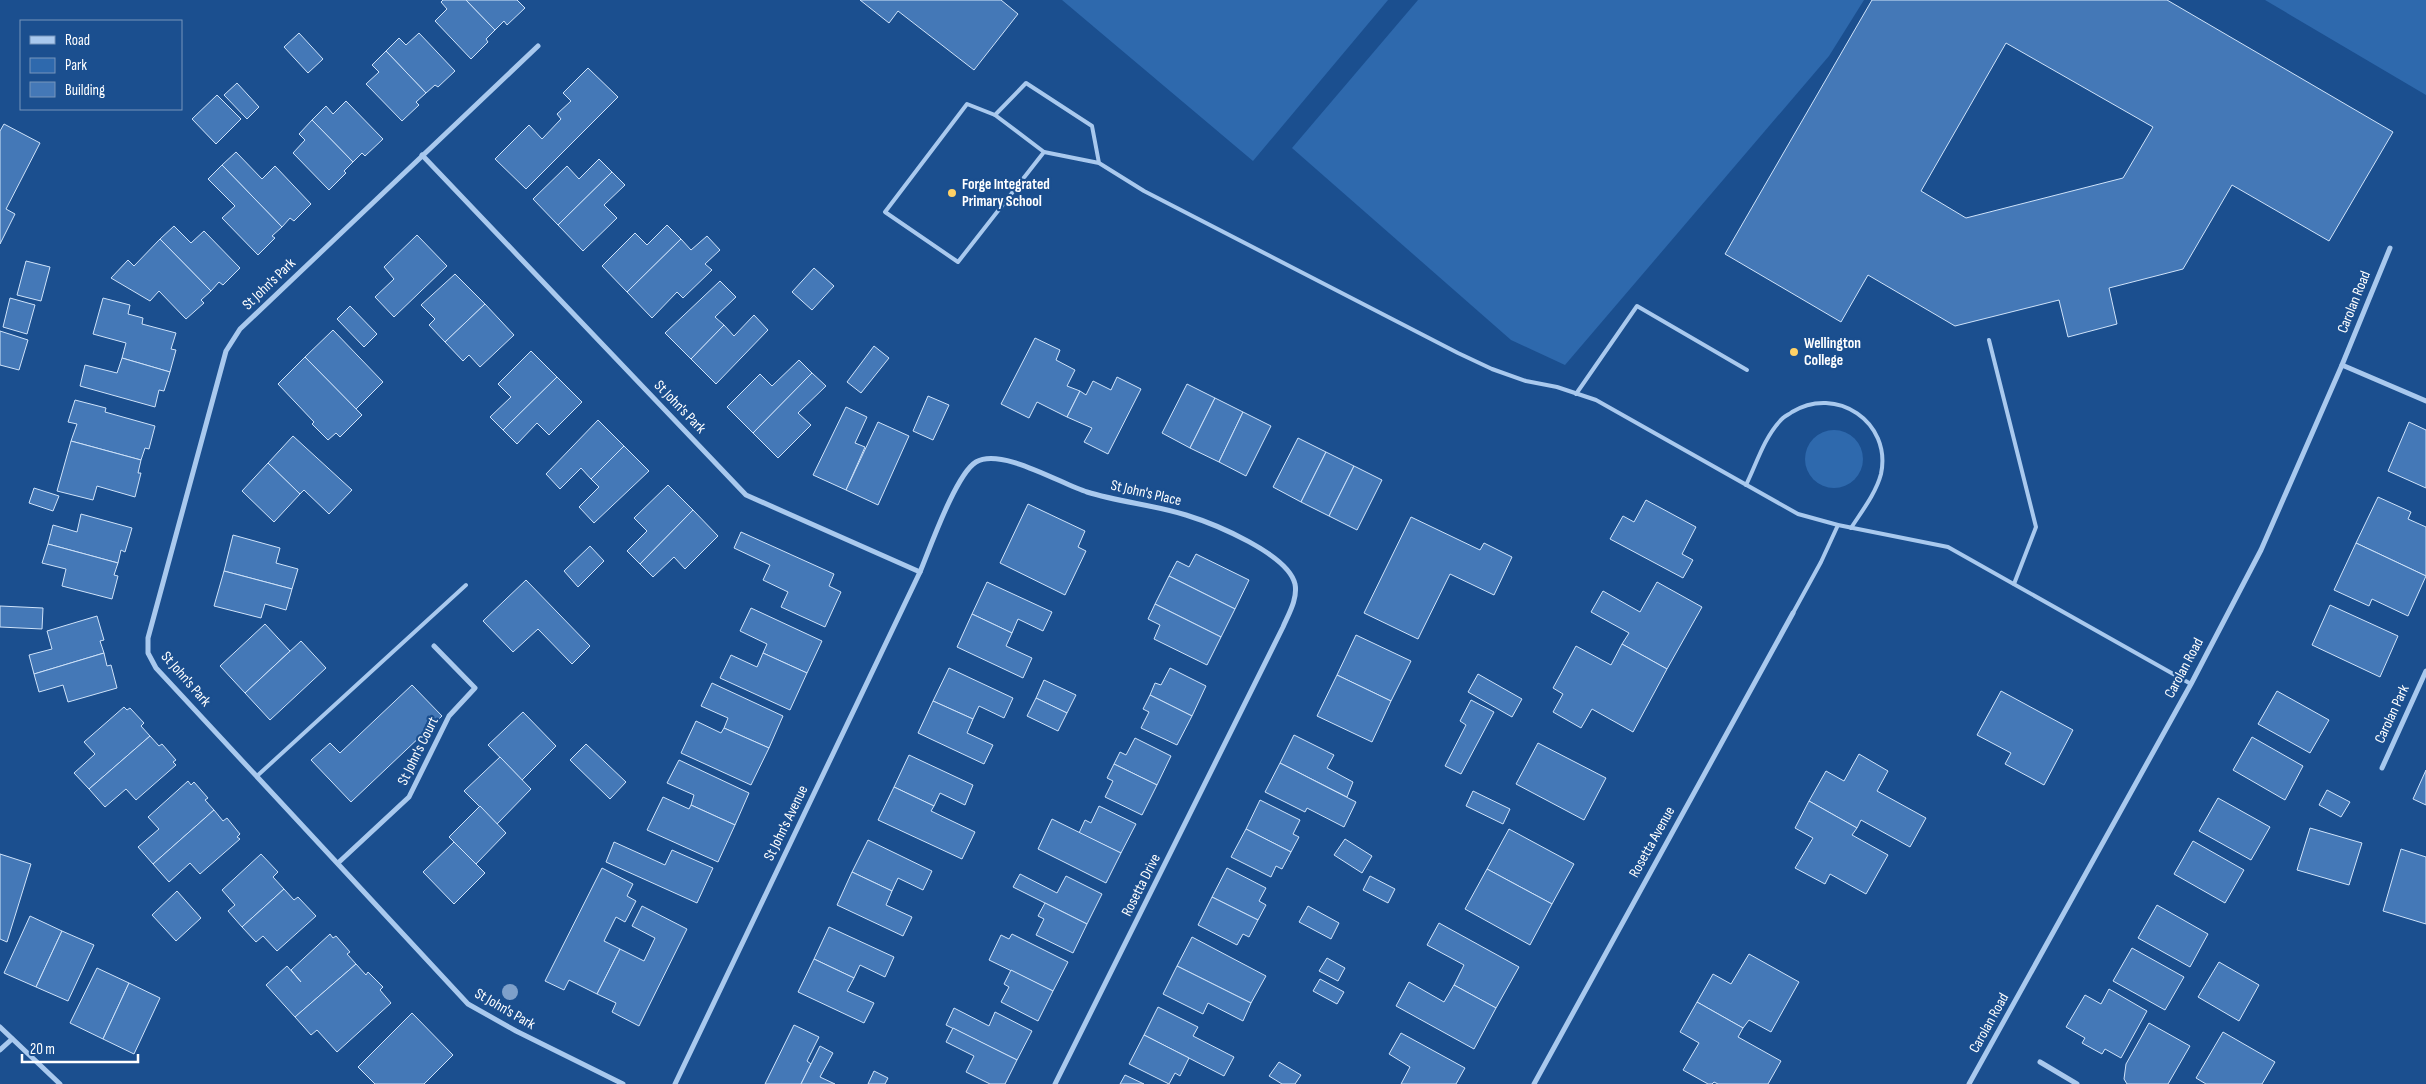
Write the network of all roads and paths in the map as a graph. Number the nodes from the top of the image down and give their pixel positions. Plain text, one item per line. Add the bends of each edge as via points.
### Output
1 (538, 46) dead end
2 (995, 115) junction
3 (1044, 152) junction
4 (422, 155) junction
5 (1099, 163) junction
6 (2390, 248) dead end
7 (1989, 340) dead end
8 (2342, 365) junction
9 (1747, 370) dead end
10 (1576, 394) junction
11 (2426, 401) edge
12 (1746, 485) junction
13 (1838, 525) junction
14 (1851, 528) junction
15 (920, 572) junction
16 (2014, 584) junction
17 (466, 585) dead end
18 (1793, 613) joint
19 (434, 646) dead end
20 (2426, 671) edge
21 (2191, 684) junction
22 (1248, 696) joint
23 (2382, 768) dead end
24 (257, 776) junction
25 (338, 863) junction
26 (0, 1027) edge
27 (12, 1039) junction
28 (0, 1050) edge
29 (2040, 1062) dead end
30 (60, 1084) edge
31 (623, 1084) edge
32 (675, 1084) edge
33 (1055, 1084) edge
34 (1534, 1084) edge
35 (1969, 1084) edge
36 (2077, 1084) edge

1 - 4 street, St John's Park
2 - 3 lane
2 - 3 lane via 967,104 885,212 958,262
2 - 5 lane via 1026,83 1092,126
3 - 5 lane
4 - 15 street, St John's Park via 746,495
4 - 24 street, St John's Park via 240,330 226,351 151,628 148,653 156,668
5 - 10 lane via 1144,191 1458,353 1526,381
6 - 8 street, Carolan Road
7 - 16 lane via 2036,527
8 - 11 street
8 - 21 street, Carolan Road via 2261,550
9 - 10 lane via 1637,306
10 - 12 lane via 1596,400
12 - 13 lane via 1798,514
12 - 14 lane via 1780,420 1805,404 1842,404 1860,414 1873,428 1880,447 1881,473
13 - 14 lane
13 - 18 lane
14 - 16 lane via 1948,547
15 - 22 street, St John's Place via 965,473 977,461 990,458 1004,459 1086,492 1187,515 1274,556 1289,571 1295,585 1291,609
15 - 32 street, St John's Avenue
16 - 21 lane
17 - 24 lane
18 - 34 street, Rosetta Avenue
19 - 25 street, St John's Court via 475,688 449,716 409,797
20 - 23 street, Carolan Park
21 - 35 street, Carolan Road
22 - 33 street, Rosetta Drive
24 - 25 street, St John's Park
25 - 31 street, St John's Park via 468,1004
26 - 27 street
27 - 28 street
27 - 30 street
29 - 36 street

